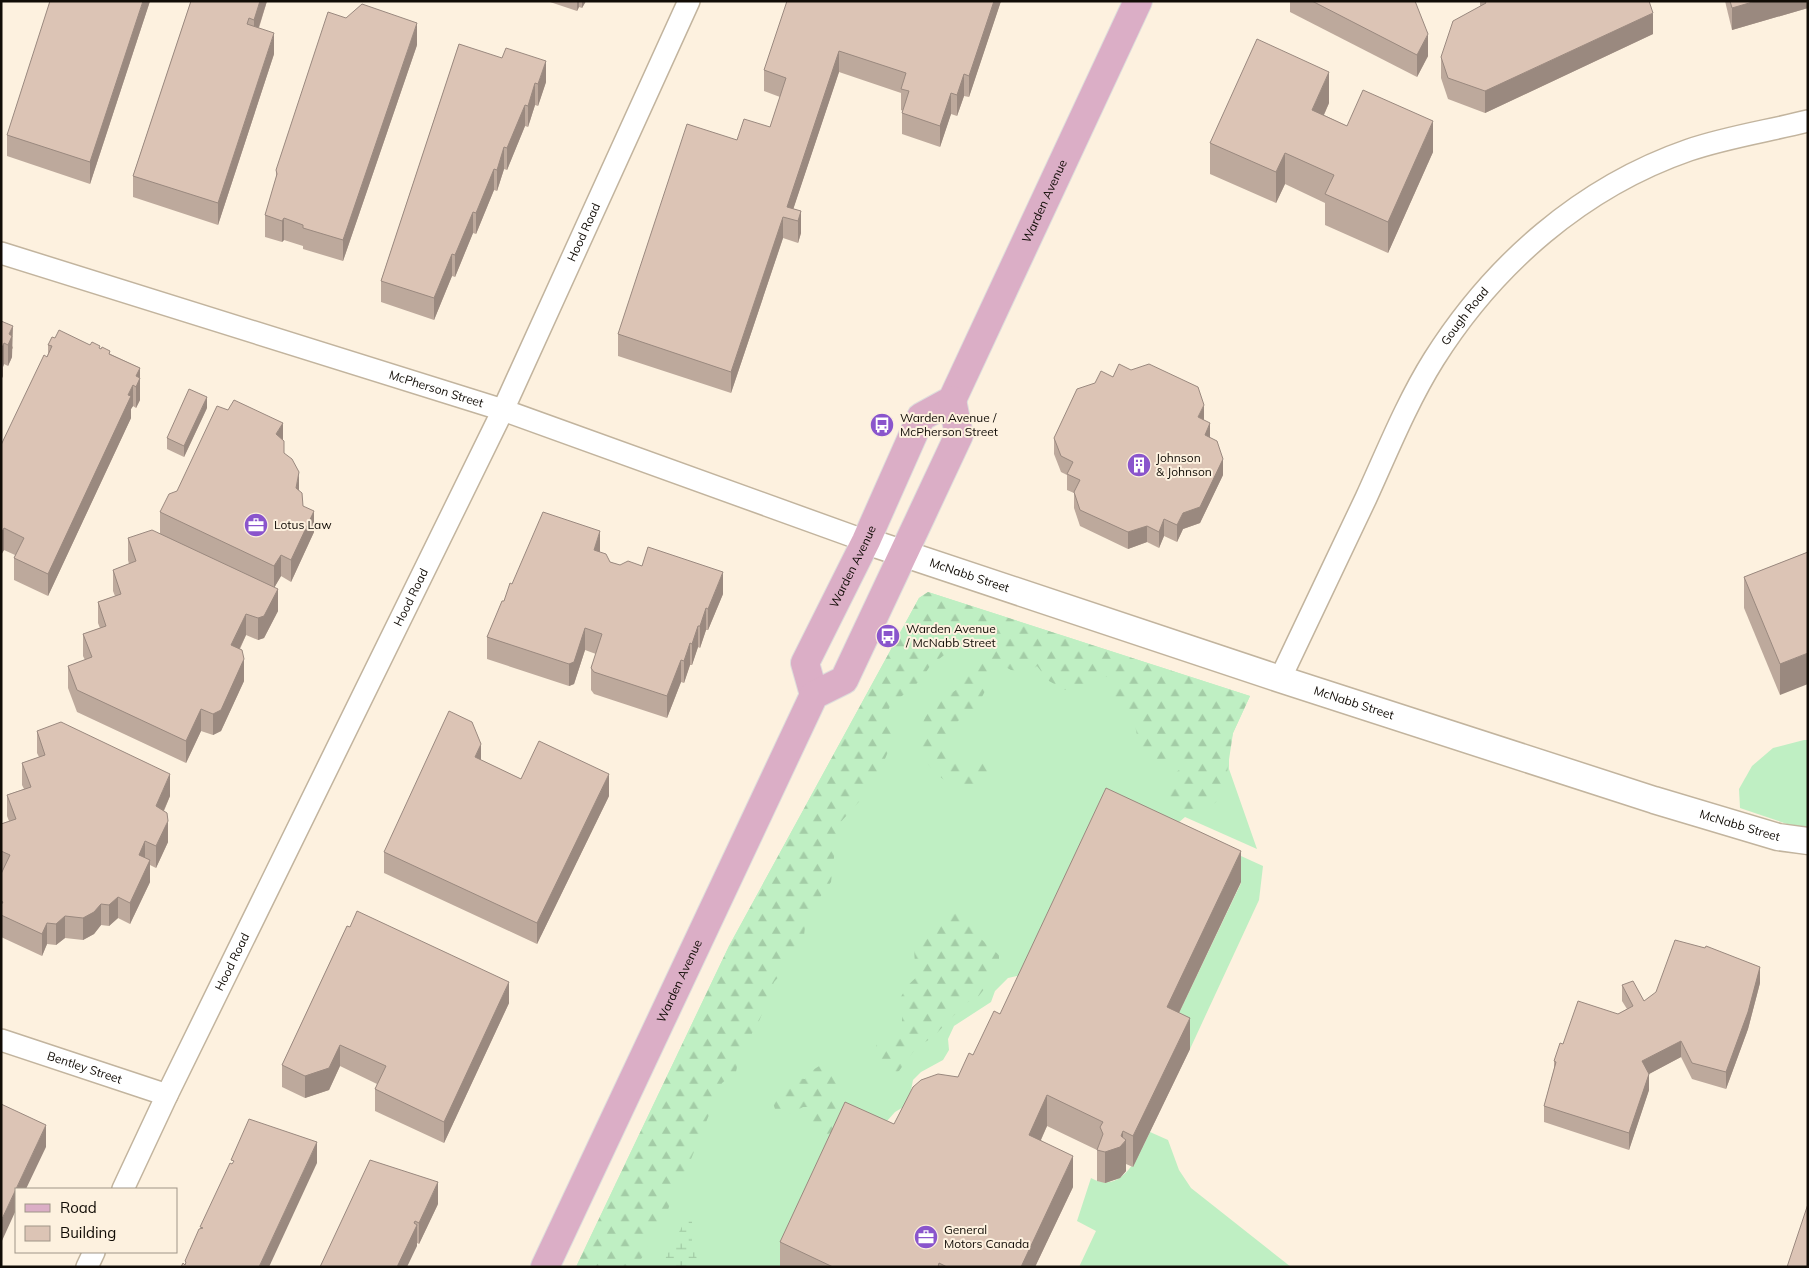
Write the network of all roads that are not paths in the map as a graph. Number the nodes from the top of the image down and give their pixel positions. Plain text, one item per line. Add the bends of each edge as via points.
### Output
1 (689, 1) edge
2 (1138, 1) edge
3 (1808, 121) edge
4 (1, 253) edge
5 (952, 400) junction
6 (503, 410) junction
7 (866, 541) junction
8 (902, 555) junction
9 (1280, 679) junction
10 (814, 695) junction
11 (1808, 841) edge
12 (1, 1040) edge
13 (167, 1095) junction
14 (123, 1188) edge
15 (94, 1253) edge
16 (87, 1267) edge
17 (545, 1267) edge

1 - 6 street, Hood Road
2 - 5 main road, Warden Avenue
3 - 9 street, Gough Road via 1711,144 1651,166 1576,206 1540,234 1470,306 1434,360 1396,434
4 - 6 street, McPherson Street
5 - 7 main road, Warden Avenue via 921,417
5 - 8 main road via 960,435
6 - 7 street, McPherson Street
6 - 13 street, Hood Road
7 - 8 street, McNabb Street
7 - 10 main road, Warden Avenue via 805,663
8 - 9 street, McNabb Street
8 - 10 main road via 844,680
9 - 11 street, McNabb Street via 1661,802 1778,837
10 - 17 main road, Warden Avenue
12 - 13 street, Bentley Street
13 - 14 street, Hood Road
15 - 16 street

